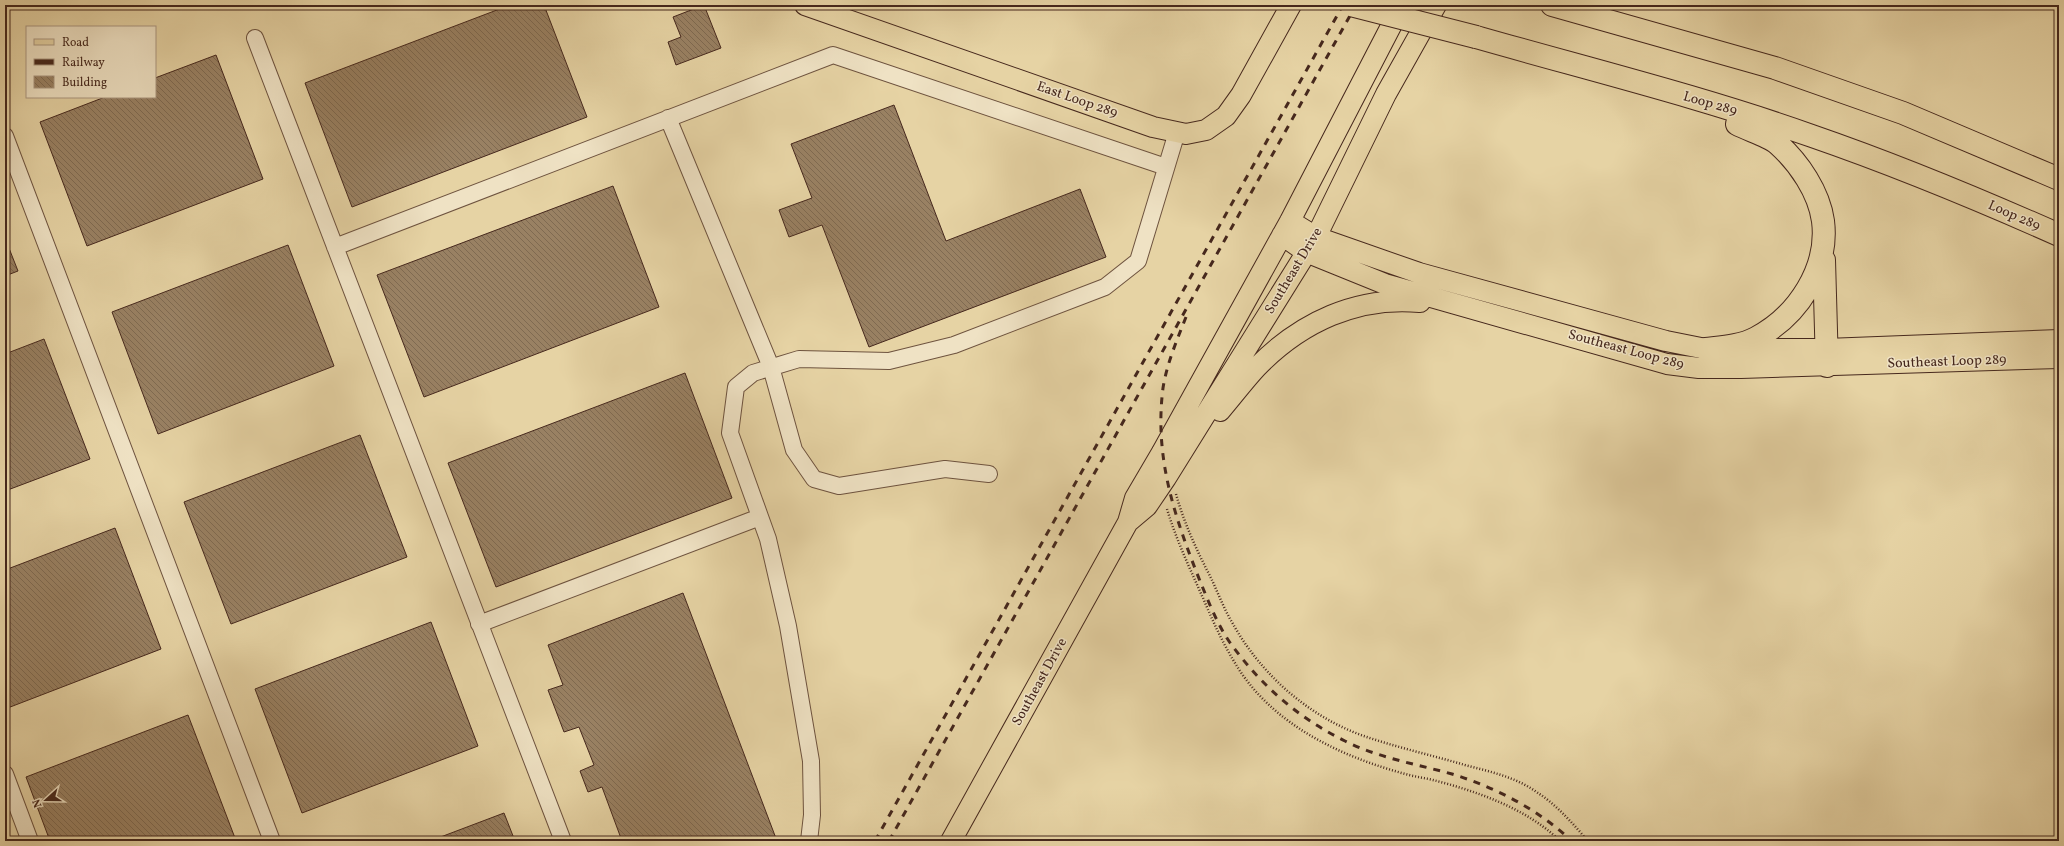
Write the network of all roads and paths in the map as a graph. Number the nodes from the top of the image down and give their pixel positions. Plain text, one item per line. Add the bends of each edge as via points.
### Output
1 (805, 5) edge
2 (1291, 5) edge
3 (1351, 5) edge
4 (1402, 5) edge
5 (1436, 5) edge
6 (1552, 5) edge
7 (255, 38) dead end
8 (1605, 74) junction
9 (668, 118) junction
10 (1176, 132) junction
11 (5, 136) edge
12 (1166, 167) junction
13 (2059, 178) edge
14 (1286, 228) junction
15 (2059, 236) edge
16 (1311, 244) junction
17 (335, 247) junction
18 (1823, 247) junction
19 (1455, 304) junction
20 (2059, 340) edge
21 (1706, 349) junction
22 (1827, 357) junction
23 (2055, 359) edge
24 (771, 368) junction
25 (1189, 440) junction
26 (1170, 470) junction
27 (988, 474) dead end
28 (1159, 488) junction
29 (760, 517) junction
30 (1128, 522) junction
31 (479, 624) junction
32 (5, 774) edge
33 (30, 841) edge
34 (272, 841) edge
35 (562, 841) edge
36 (809, 841) edge
37 (951, 841) edge
38 (1560, 841) edge
39 (1588, 841) edge

1 - 10 main road, East Loop 289 via 1153,127
2 - 10 main road, East Loop 289 via 1241,95 1226,116 1206,130 1186,134
3 - 8 highway, Loop 289, bridge
4 - 14 main road, Southeast Drive
5 - 16 main road, Southeast Drive via 1386,94
6 - 13 highway via 1775,68 1903,113
7 - 17 lane
8 - 15 highway, Loop 289 via 1811,136 1985,203
8 - 18 highway via 1688,110 1735,124 1777,142 1800,167 1814,194 1823,220
9 - 12 lane via 833,55
9 - 17 lane
9 - 24 lane
10 - 12 lane
11 - 34 lane
12 - 24 lane via 1138,261 1105,287 954,345 889,361 799,359
14 - 16 main road, Southeast Loop 289
14 - 30 main road, Southeast Drive via 1135,498
16 - 19 main road, Southeast Loop 289 via 1385,284
16 - 21 main road, Southeast Loop 289 via 1666,341
16 - 25 main road, Southeast Drive
17 - 31 lane
18 - 21 highway via 1810,286 1794,309 1756,338 1734,346
18 - 22 highway
19 - 22 main road, Southeast Loop 289 via 1667,364 1699,368
19 - 25 main road via 1386,301 1331,315 1283,344 1257,368 1215,417
20 - 22 main road, Southeast Loop 289
21 - 22 main road, Southeast Loop 289
22 - 23 main road, Southeast Loop 289
24 - 27 lane via 794,450 814,479 840,486 945,469
24 - 29 lane via 753,373 736,387 730,433
25 - 26 main road, Southeast Drive
26 - 28 main road, Southeast Drive
26 - 39 path via 1181,510 1233,624 1245,643 1292,696 1320,716 1360,734 1495,772 1518,781 1539,793
28 - 30 main road, Southeast Drive via 1147,506
28 - 38 path via 1222,642 1249,683 1282,717 1306,733 1351,756 1499,802 1537,823
29 - 31 lane
29 - 36 lane via 768,539 788,626 811,761 812,815
30 - 37 main road, Southeast Drive
31 - 35 lane
32 - 33 lane

